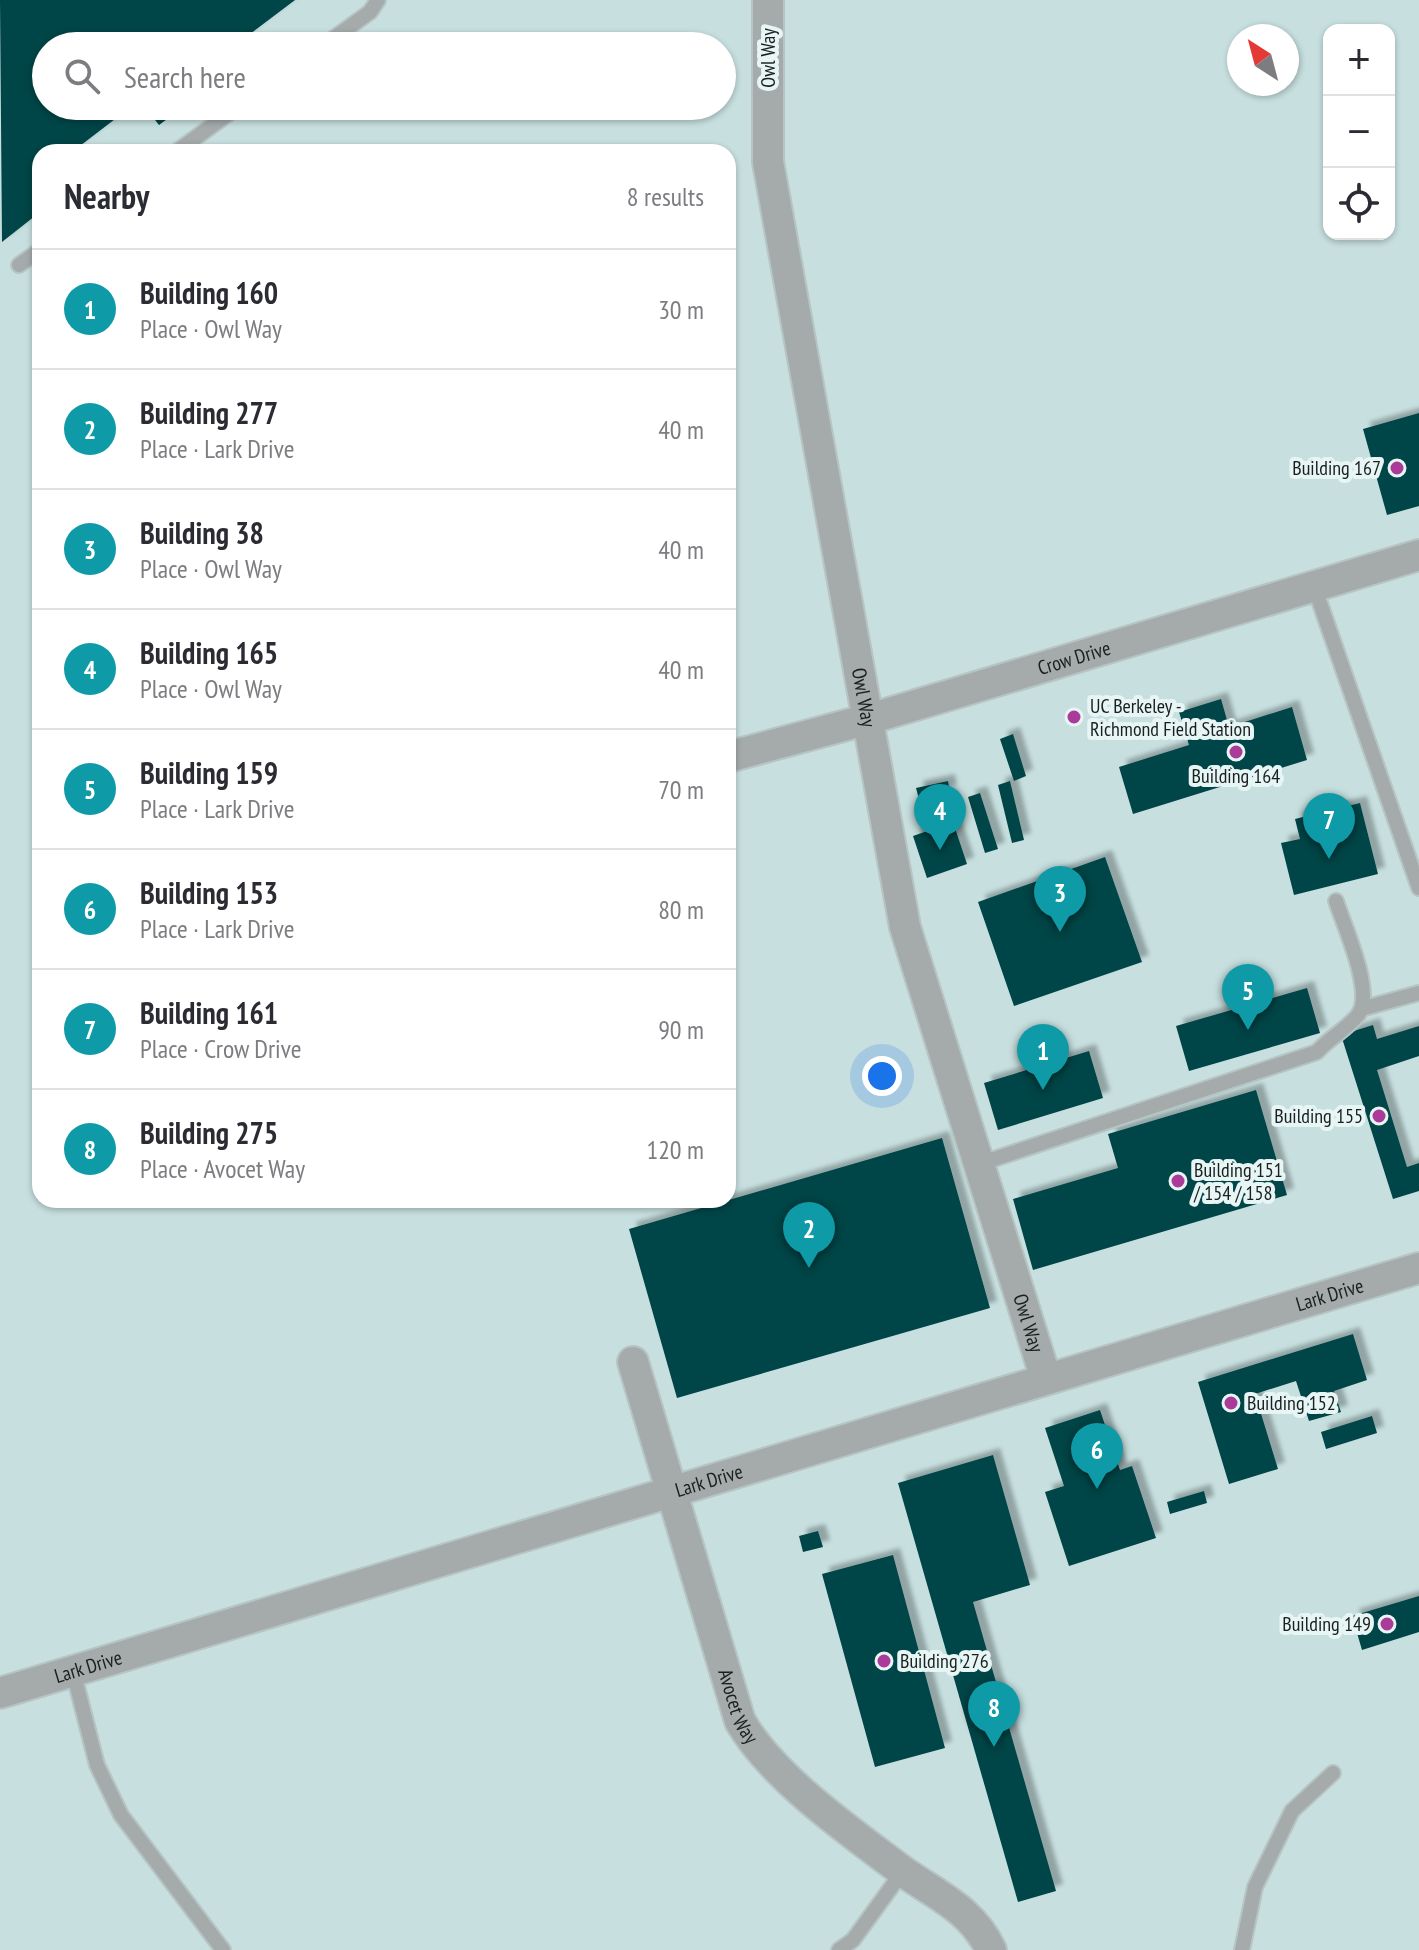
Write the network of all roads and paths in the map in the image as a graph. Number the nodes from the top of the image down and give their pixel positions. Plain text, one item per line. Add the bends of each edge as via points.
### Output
1 (378, 0) edge
2 (768, 0) edge
3 (342, 32) edge
4 (220, 120) edge
5 (187, 144) edge
6 (32, 256) edge
7 (19, 265) dead end
8 (1419, 555) edge
9 (1314, 586) junction
10 (869, 719) junction
11 (736, 755) edge
12 (1419, 888) edge
13 (1336, 901) dead end
14 (1419, 993) edge
15 (1361, 1009) junction
16 (979, 1164) junction
17 (1419, 1268) edge
18 (633, 1362) dead end
19 (1046, 1379) junction
20 (669, 1490) junction
21 (73, 1671) junction
22 (0, 1693) edge
23 (1333, 1773) dead end
24 (903, 1871) junction
25 (223, 1950) edge
26 (839, 1950) edge
27 (991, 1950) edge
28 (1242, 1950) edge

1 - 3 lane
2 - 10 street, Owl Way via 768,162
4 - 5 lane
6 - 7 lane
8 - 9 street, Crow Drive
9 - 10 street, Crow Drive
9 - 12 lane
10 - 11 street, Crow Drive
10 - 16 street, Owl Way via 905,927
13 - 15 lane via 1362,981
14 - 15 lane
15 - 16 lane via 1317,1052
16 - 19 street, Owl Way
17 - 19 street, Lark Drive
18 - 20 street, Avocet Way
19 - 20 street, Lark Drive
20 - 21 street, Lark Drive
20 - 24 street, Avocet Way via 740,1721 750,1738 792,1782
21 - 22 street, Lark Drive
21 - 25 lane via 97,1765 121,1815
23 - 28 lane via 1292,1811 1255,1887
24 - 26 lane via 853,1940
24 - 27 street, Avocet Way via 957,1905 984,1934

